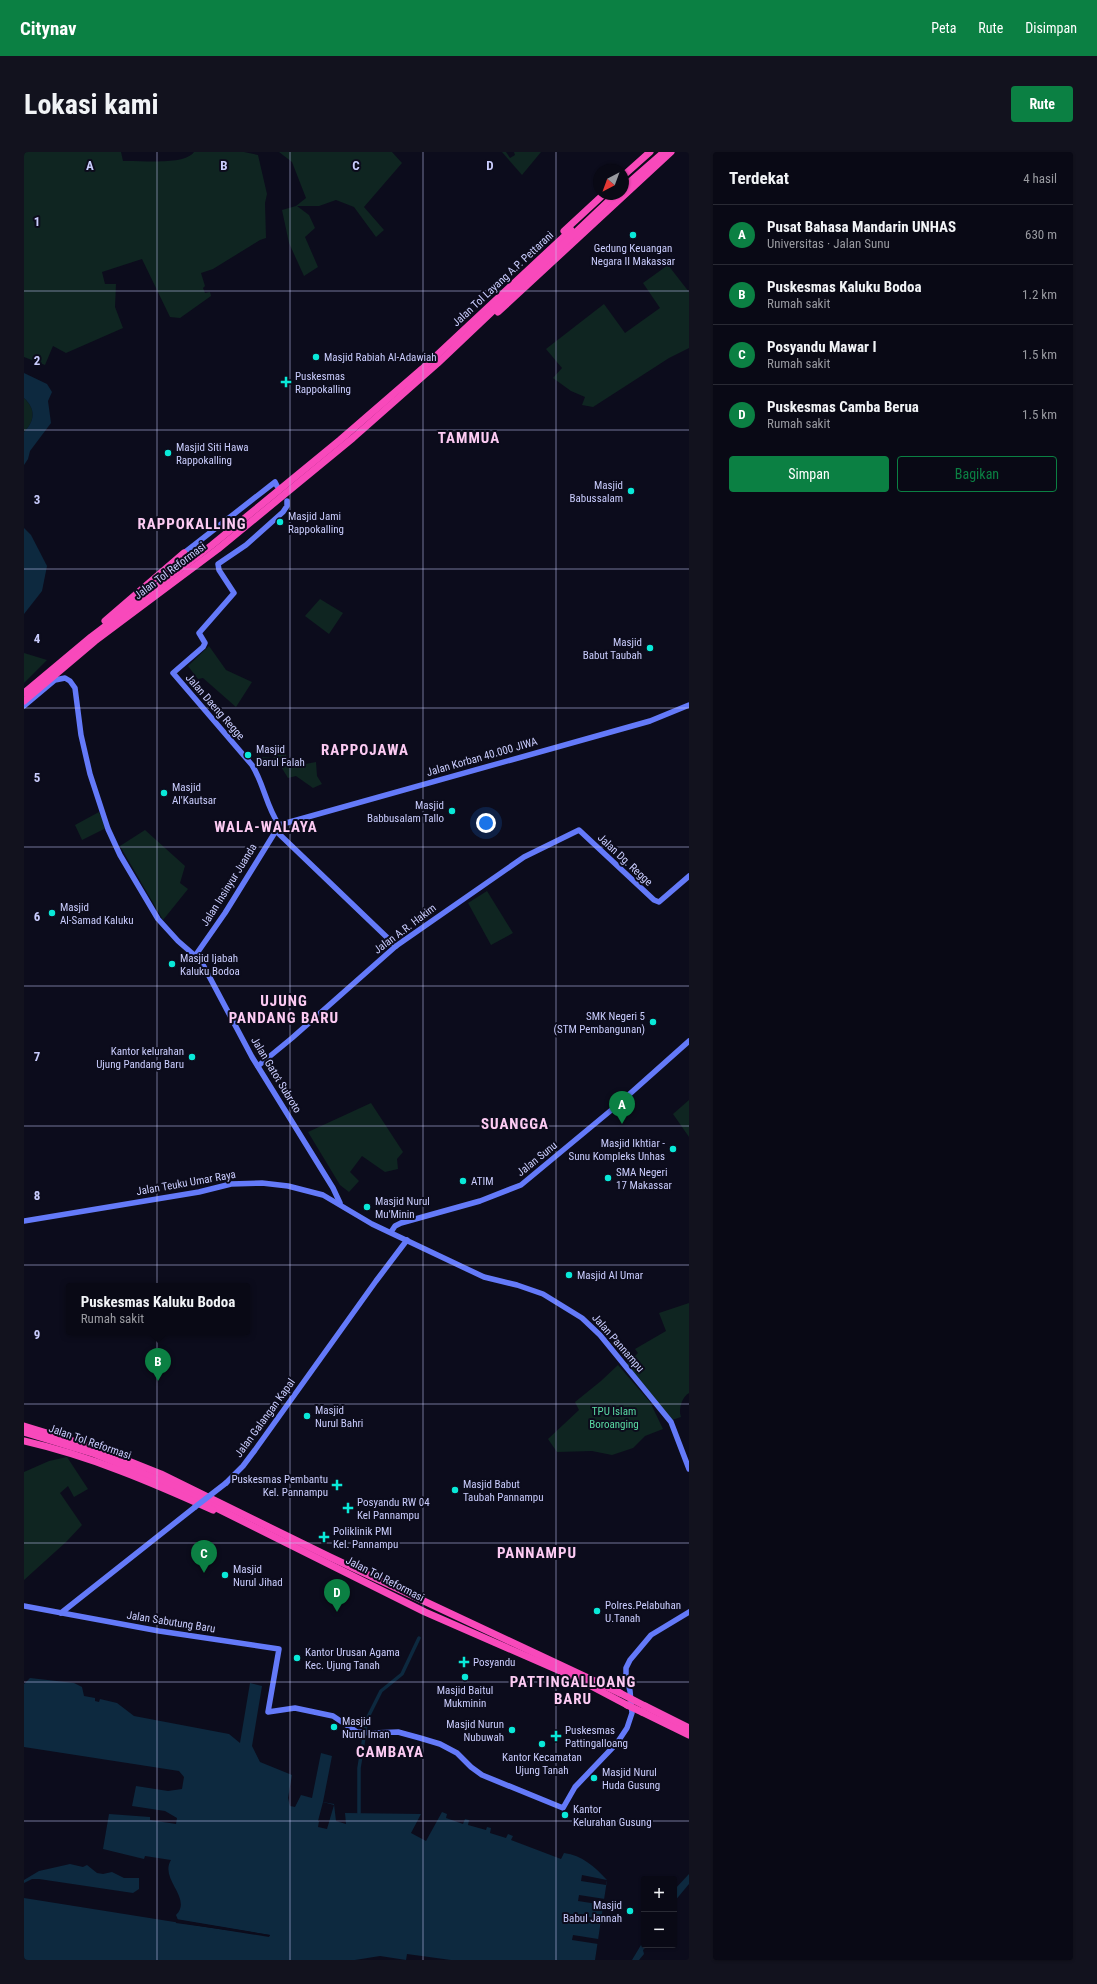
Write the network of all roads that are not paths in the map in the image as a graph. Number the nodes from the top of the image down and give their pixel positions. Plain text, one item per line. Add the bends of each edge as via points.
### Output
1 (650, 152) edge
2 (657, 152) edge
3 (664, 152) edge
4 (671, 152) edge
5 (629, 171) edge
6 (629, 177) edge
7 (629, 183) edge
8 (598, 200) edge
9 (604, 200) edge
10 (610, 200) edge
11 (443, 350) junction
12 (438, 363) joint
13 (411, 380) joint
14 (410, 388) junction
15 (277, 486) dead end
16 (287, 501) dead end
17 (184, 553) joint
18 (67, 657) junction
19 (24, 693) edge
20 (24, 701) edge
21 (689, 705) edge
22 (24, 706) edge
23 (279, 825) junction
24 (579, 830) joint
25 (276, 831) junction
26 (689, 876) edge
27 (396, 946) junction
28 (195, 956) junction
29 (689, 1041) edge
30 (258, 1066) junction
31 (340, 1203) junction
32 (24, 1221) edge
33 (393, 1233) junction
34 (405, 1239) junction
35 (24, 1421) edge
36 (24, 1426) edge
37 (24, 1434) edge
38 (66, 1438) junction
39 (24, 1441) edge
40 (689, 1469) edge
41 (327, 1562) junction
42 (24, 1606) edge
43 (689, 1612) edge
44 (61, 1613) junction
45 (643, 1709) junction
46 (689, 1728) edge
47 (689, 1735) edge

1 - 5 highway
2 - 6 highway
3 - 7 highway
4 - 14 highway via 531,284 442,364
8 - 11 highway via 498,293
9 - 11 highway, Jalan Tol Layang A.P. Pettarani
10 - 12 highway, Jalan Tol Layang A.P. Pettarani
11 - 13 highway, Jalan Tol Layang A.P. Pettarani
12 - 14 highway, Jalan Tol Reformasi
13 - 18 highway, Jalan Tol Reformasi via 259,507
14 - 20 highway, Jalan Tol Reformasi via 259,515 95,641
15 - 17 street via 275,482
16 - 23 street, Jalan Daeng Regge via 283,512 246,545 218,564 218,570 234,593 199,633 204,647 174,673 252,765 268,806
17 - 18 highway via 77,645
18 - 19 highway, Jalan Tol Reformasi
21 - 23 street, Jalan Korban 40.000 JIWA via 650,721
22 - 28 street, Jalan Gatot Subroto via 55,680 63,678 72,684 76,693 85,757 108,829 158,920
23 - 25 street, Jalan Insinyur Juanda
24 - 26 street, Jalan Dg. Regge via 654,900 659,902
24 - 27 street, Jalan A.R. Hakim via 524,857
25 - 27 street
25 - 28 street, Jalan Insinyur Juanda
27 - 30 street, Jalan A.R. Hakim
28 - 30 street, Jalan Gatot Subroto via 201,961
29 - 33 street, Jalan Sunu via 521,1185 480,1201 401,1223 395,1226
30 - 31 street, Jalan Gatot Subroto
31 - 32 street, Jalan Teuku Umar Raya via 324,1195 288,1186 244,1183
31 - 33 street, Jalan Teuku Umar Raya via 372,1224
33 - 34 street, Jalan Pannampu
34 - 40 street, Jalan Pannampu via 484,1277 543,1294 585,1320 671,1422
34 - 44 street, Jalan Galangan Kapal, bridge via 243,1466 226,1483
35 - 38 highway
36 - 38 highway, Jalan Tol Reformasi
37 - 41 highway, Jalan Tol Reformasi via 118,1462
38 - 45 highway, Jalan Tol Reformasi, bridge via 123,1458 194,1489 330,1557 620,1693
39 - 41 highway via 95,1460 158,1485
41 - 45 highway, Jalan Tol Reformasi, bridge via 425,1612 574,1677 627,1705
42 - 44 street
43 - 44 street, Jalan Sabutung Baru via 651,1635 630,1660 626,1675 632,1713 624,1733 575,1787 563,1808 482,1775 457,1753 440,1744 398,1732 365,1733 352,1730 337,1718 315,1712 291,1708 268,1712 279,1649
45 - 46 highway, Jalan Tol Reformasi
45 - 47 highway, Jalan Tol Reformasi

